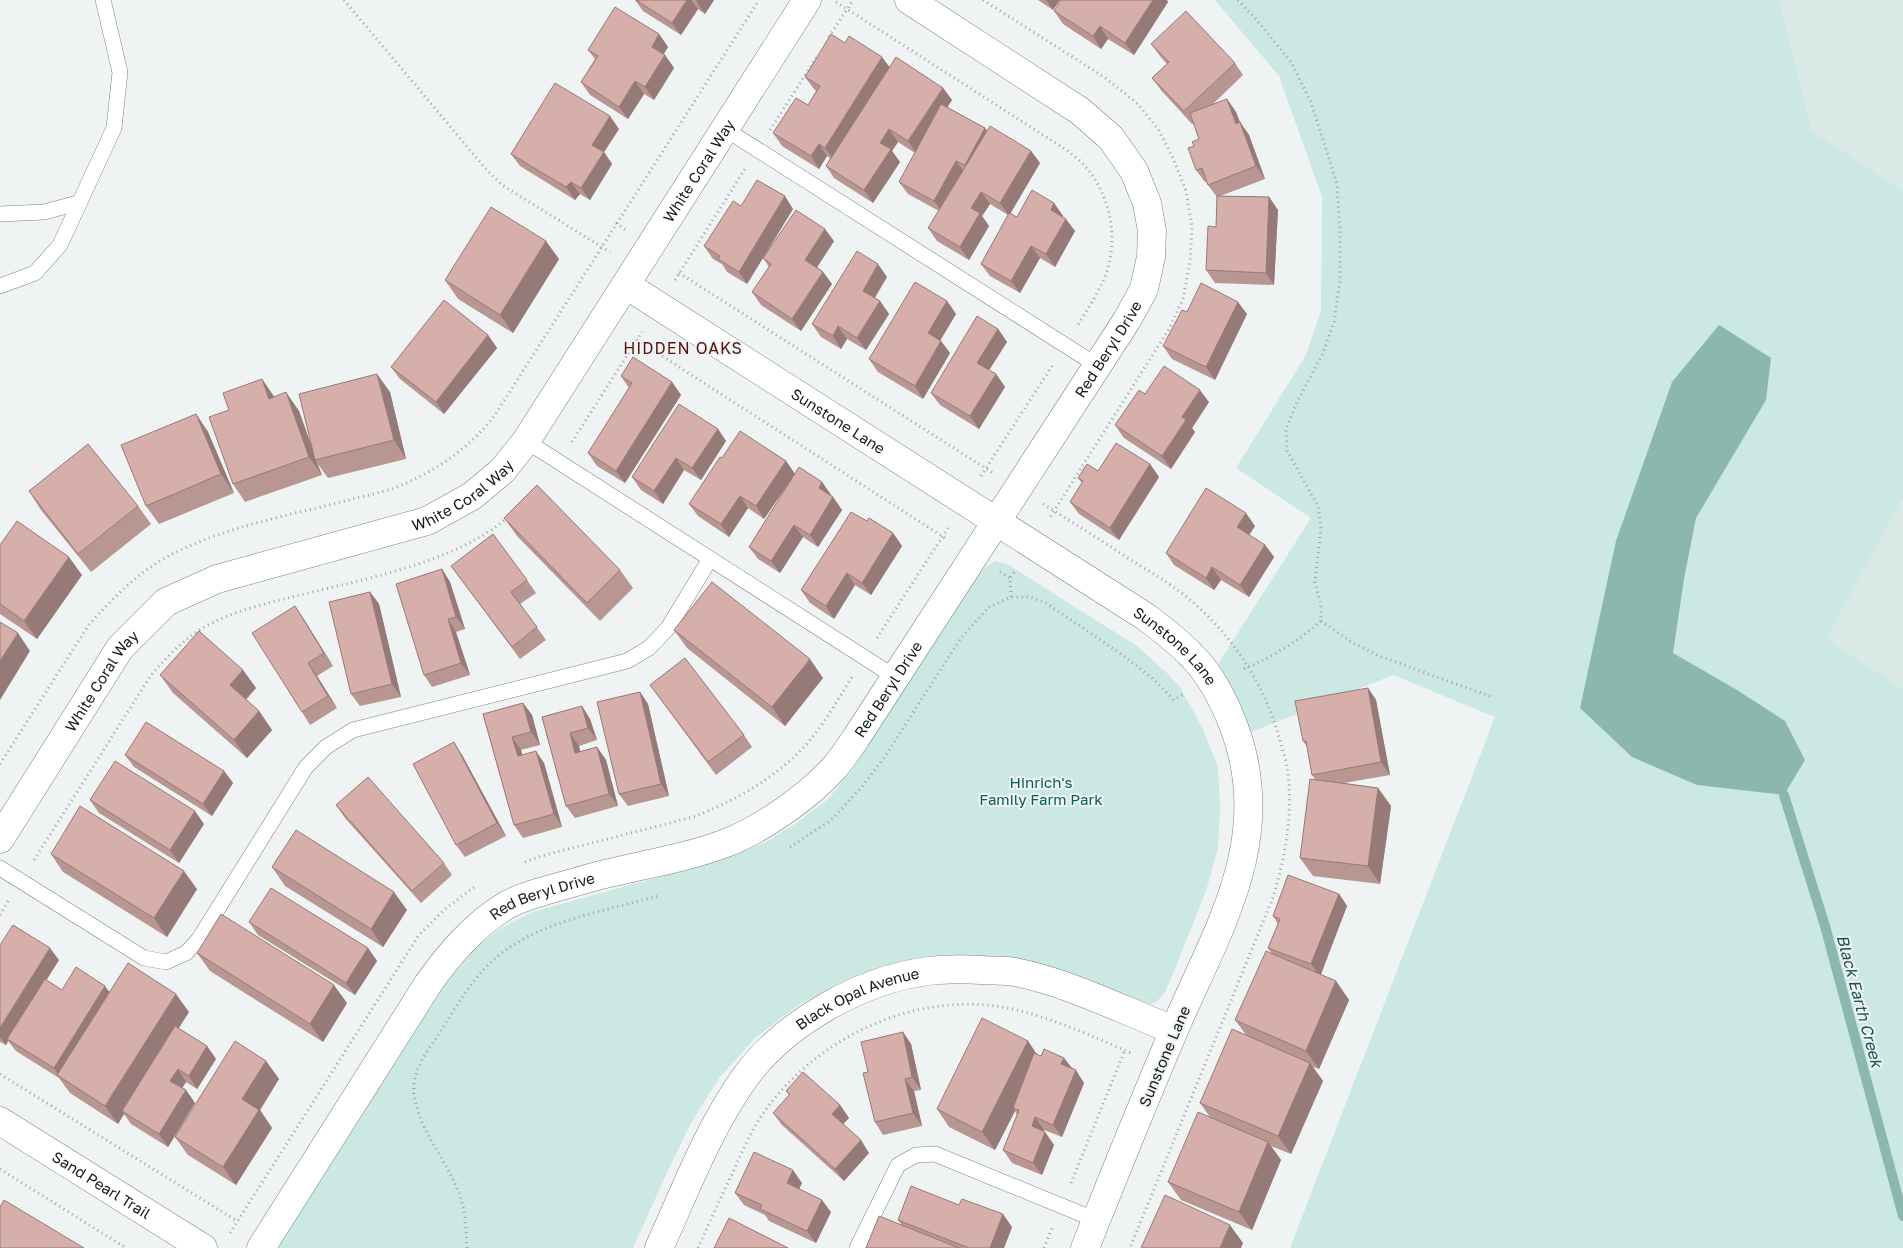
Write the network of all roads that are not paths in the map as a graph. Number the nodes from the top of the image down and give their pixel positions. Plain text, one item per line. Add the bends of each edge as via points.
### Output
1 (103, 0) edge
2 (807, 0) edge
3 (909, 0) edge
4 (725, 129) junction
5 (78, 203) junction
6 (0, 214) edge
7 (631, 277) junction
8 (0, 286) edge
9 (1098, 366) junction
10 (526, 441) junction
11 (996, 520) junction
12 (710, 559) junction
13 (895, 677) junction
14 (0, 839) edge
15 (0, 868) edge
16 (1174, 1030) junction
17 (0, 1121) edge
18 (1096, 1220) junction
19 (263, 1244) edge
20 (203, 1248) edge
21 (659, 1248) edge
22 (858, 1248) edge
23 (1084, 1248) edge

1 - 5 lane via 120,72 114,128
2 - 4 street, White Coral Way
3 - 9 street, Red Beryl Drive via 1080,111 1111,138 1134,171 1147,202 1152,231 1151,257 1144,289
4 - 7 street, White Coral Way
4 - 9 lane
5 - 6 lane via 44,212
5 - 8 lane via 60,245 35,273
7 - 10 street, White Coral Way
7 - 11 street, Sunstone Lane
9 - 11 street, Red Beryl Drive
10 - 12 lane
10 - 14 street, White Coral Way via 502,471 472,496 427,521 217,579 166,602 120,648
11 - 13 street, Red Beryl Drive
11 - 16 street, Sunstone Lane via 1146,617 1193,656 1212,681 1239,743 1250,808 1246,849 1225,915
12 - 13 lane
12 - 15 lane via 668,628 649,648 627,661 353,730 326,747 306,768 199,939 186,953 166,962 144,958
13 - 19 street, Red Beryl Drive via 834,768 796,802 761,826 726,843 536,894 509,904 475,928 428,984
16 - 18 street, Sunstone Lane
16 - 21 street, Black Opal Avenue via 1055,983 1013,972 928,971 861,989 802,1023 772,1047 746,1075 723,1111
17 - 20 street, Sand Pearl Trail
18 - 22 lane via 935,1154 916,1155 898,1165
18 - 23 street, Sunstone Lane

